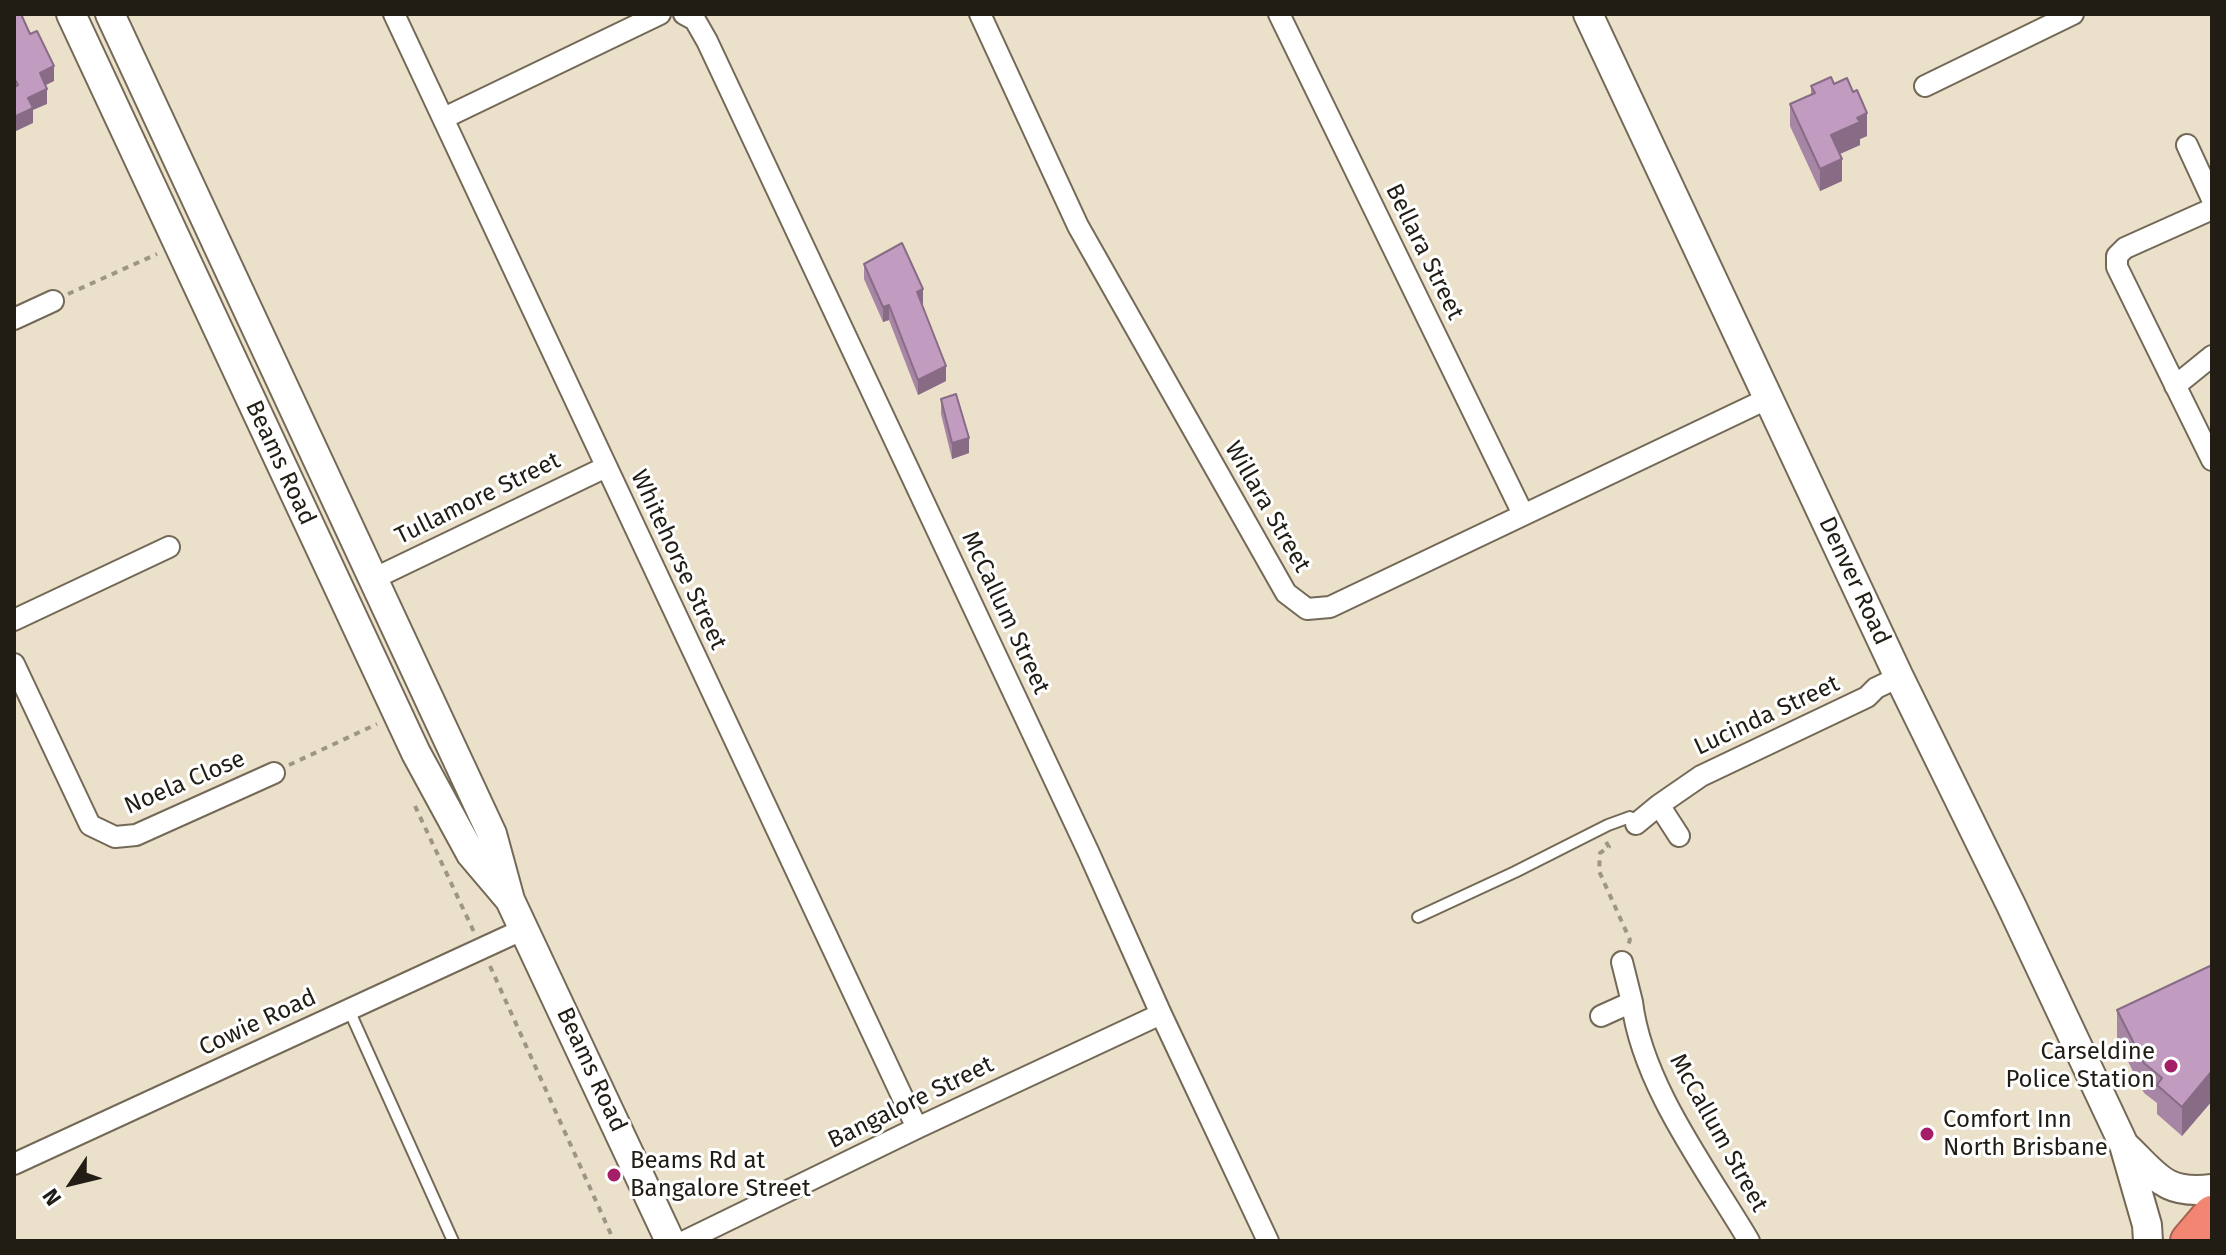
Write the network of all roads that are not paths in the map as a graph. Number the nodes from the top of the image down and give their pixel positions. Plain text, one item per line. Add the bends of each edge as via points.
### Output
1 (71, 14) edge
2 (110, 14) edge
3 (394, 14) edge
4 (660, 14) edge
5 (684, 14) edge
6 (980, 14) edge
7 (1279, 14) edge
8 (1588, 14) edge
9 (2073, 14) edge
10 (1925, 86) dead end
11 (444, 118) junction
12 (2187, 145) dead end
13 (2212, 199) edge
14 (2212, 209) edge
15 (53, 301) road end
16 (14, 319) edge
17 (2212, 356) edge
18 (2175, 386) junction
19 (1769, 398) junction
20 (2212, 460) edge
21 (606, 467) junction
22 (1523, 514) junction
23 (169, 547) dead end
24 (373, 579) junction
25 (14, 620) edge
26 (14, 664) edge
27 (1899, 677) junction
28 (274, 773) road end
29 (1659, 805) junction
30 (1626, 824) joint
31 (1679, 836) dead end
32 (510, 900) junction
33 (1418, 917) dead end
34 (524, 929) junction
35 (1622, 962) road end
36 (1632, 1002) junction
37 (349, 1010) junction
38 (1161, 1014) junction
39 (1601, 1016) dead end
40 (917, 1128) junction
41 (2124, 1145) junction
42 (14, 1164) edge
43 (2212, 1189) edge
44 (2212, 1214) edge
45 (453, 1241) edge
46 (670, 1241) edge
47 (685, 1241) edge
48 (1268, 1241) edge
49 (1749, 1241) edge
50 (2148, 1241) edge
51 (2189, 1241) edge

1 - 32 main road, Beams Road via 416,753 471,854
2 - 24 main road, Beams Road
3 - 11 street, Whitehorse Street
4 - 11 street
5 - 38 street, McCallum Street via 695,20 707,41
6 - 22 street, Willara Street via 1078,226 1286,593 1307,609 1330,607
7 - 22 street, Bellara Street
8 - 19 main road, Denver Road
9 - 10 street
11 - 21 street, Whitehorse Street
12 - 13 street
14 - 18 street via 2117,256 2117,267
15 - 16 street
17 - 18 street
18 - 20 street
19 - 22 street, Willara Street
19 - 27 main road, Denver Road
21 - 24 street, Tullamore Street
21 - 40 street, Whitehorse Street
23 - 25 street
24 - 32 main road, Beams Road via 492,834
26 - 28 street, Noela Close via 90,825 115,837 136,835
27 - 29 street, Lucinda Street via 1701,776
27 - 41 main road, Denver Road
29 - 30 street, Lucinda Street
29 - 31 street
30 - 33 lane via 1595,831
32 - 34 main road, Beams Road
34 - 37 street, Cowie Road
34 - 46 main road, Beams Road
35 - 36 street, McCallum Street
36 - 39 street
36 - 49 street, McCallum Street via 1651,1072
37 - 42 street, Cowie Road
37 - 45 lane
38 - 40 street, Bangalore Street
38 - 48 street, McCallum Street
40 - 47 street, Bangalore Street
41 - 43 main road, Denver Road via 2161,1182 2189,1191
41 - 50 main road, Denver Road
44 - 51 highway

